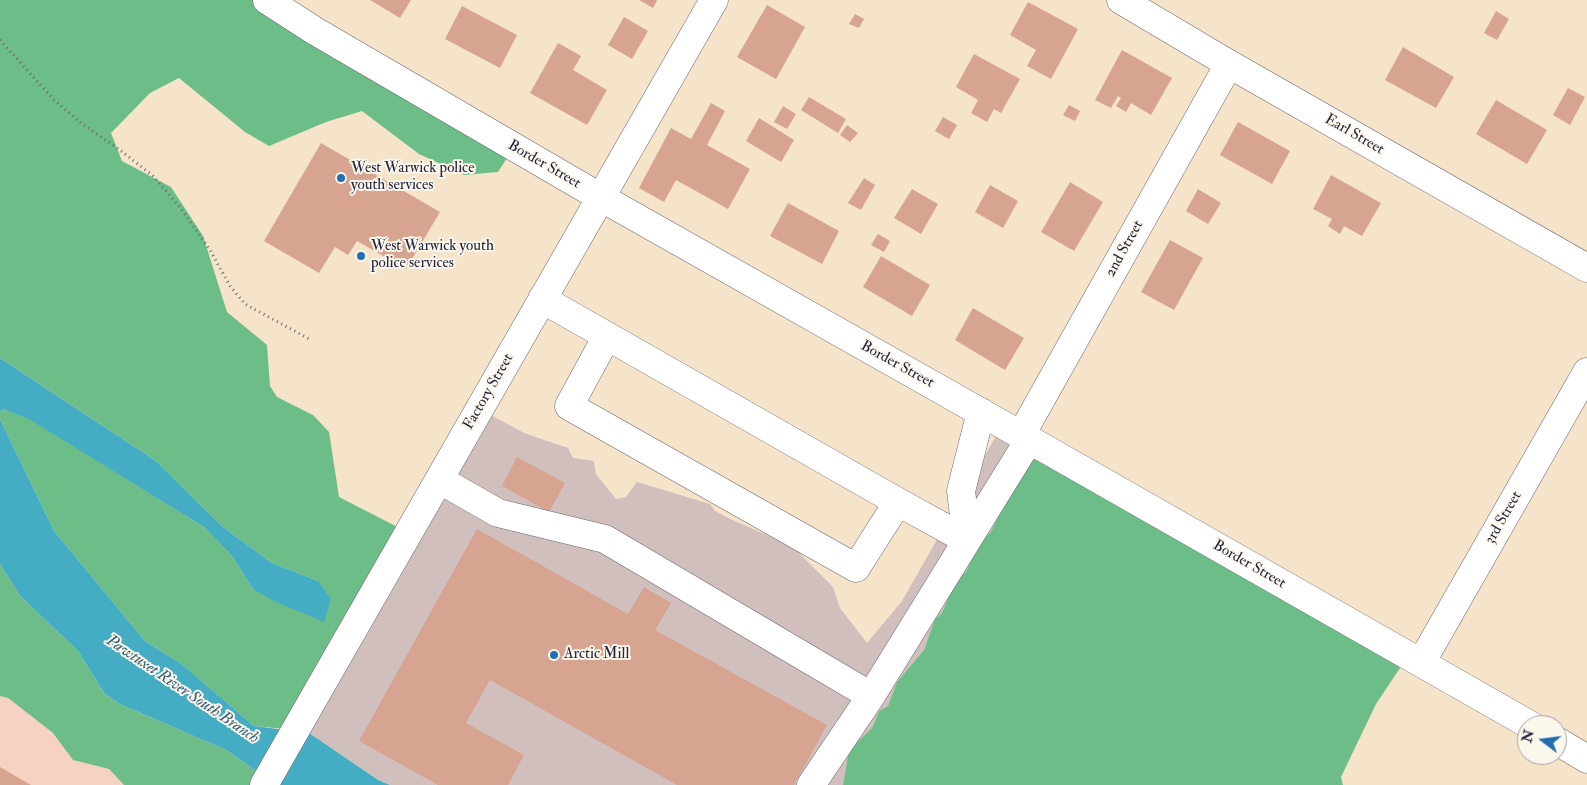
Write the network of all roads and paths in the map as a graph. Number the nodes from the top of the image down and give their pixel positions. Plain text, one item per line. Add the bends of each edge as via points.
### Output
1 (266, 0) edge
2 (714, 0) edge
3 (1121, 0) edge
4 (0, 40) edge
5 (1229, 64) junction
6 (600, 197) junction
7 (1587, 268) edge
8 (542, 299) junction
9 (607, 336) junction
10 (311, 340) dead end
11 (1587, 372) edge
12 (981, 412) junction
13 (1025, 437) junction
14 (440, 480) junction
15 (898, 502) junction
16 (967, 540) junction
17 (1421, 663) junction
18 (871, 696) junction
19 (1517, 718) edge
20 (1567, 747) edge
21 (1587, 759) edge
22 (264, 785) edge
23 (811, 785) edge

1 - 6 street, Border Street
2 - 6 street, Factory Street
3 - 5 street, Earl Street
4 - 10 path via 54,100 153,176 180,207 245,304
5 - 7 street, Earl Street
5 - 13 street, 2nd Street
6 - 8 street, Factory Street
6 - 12 street, Border Street
8 - 9 street
8 - 14 street, Factory Street
9 - 15 street
9 - 15 street via 569,406 856,568
11 - 17 street, 3rd Street
12 - 13 street, Border Street
12 - 16 street via 961,491
13 - 16 street, 2nd Street
13 - 17 street, Border Street
14 - 18 street via 498,513 605,539
14 - 22 street, Factory Street
15 - 16 street
16 - 18 street, 2nd Street
17 - 19 street, Border Street
18 - 23 street, 2nd Street
20 - 21 street

